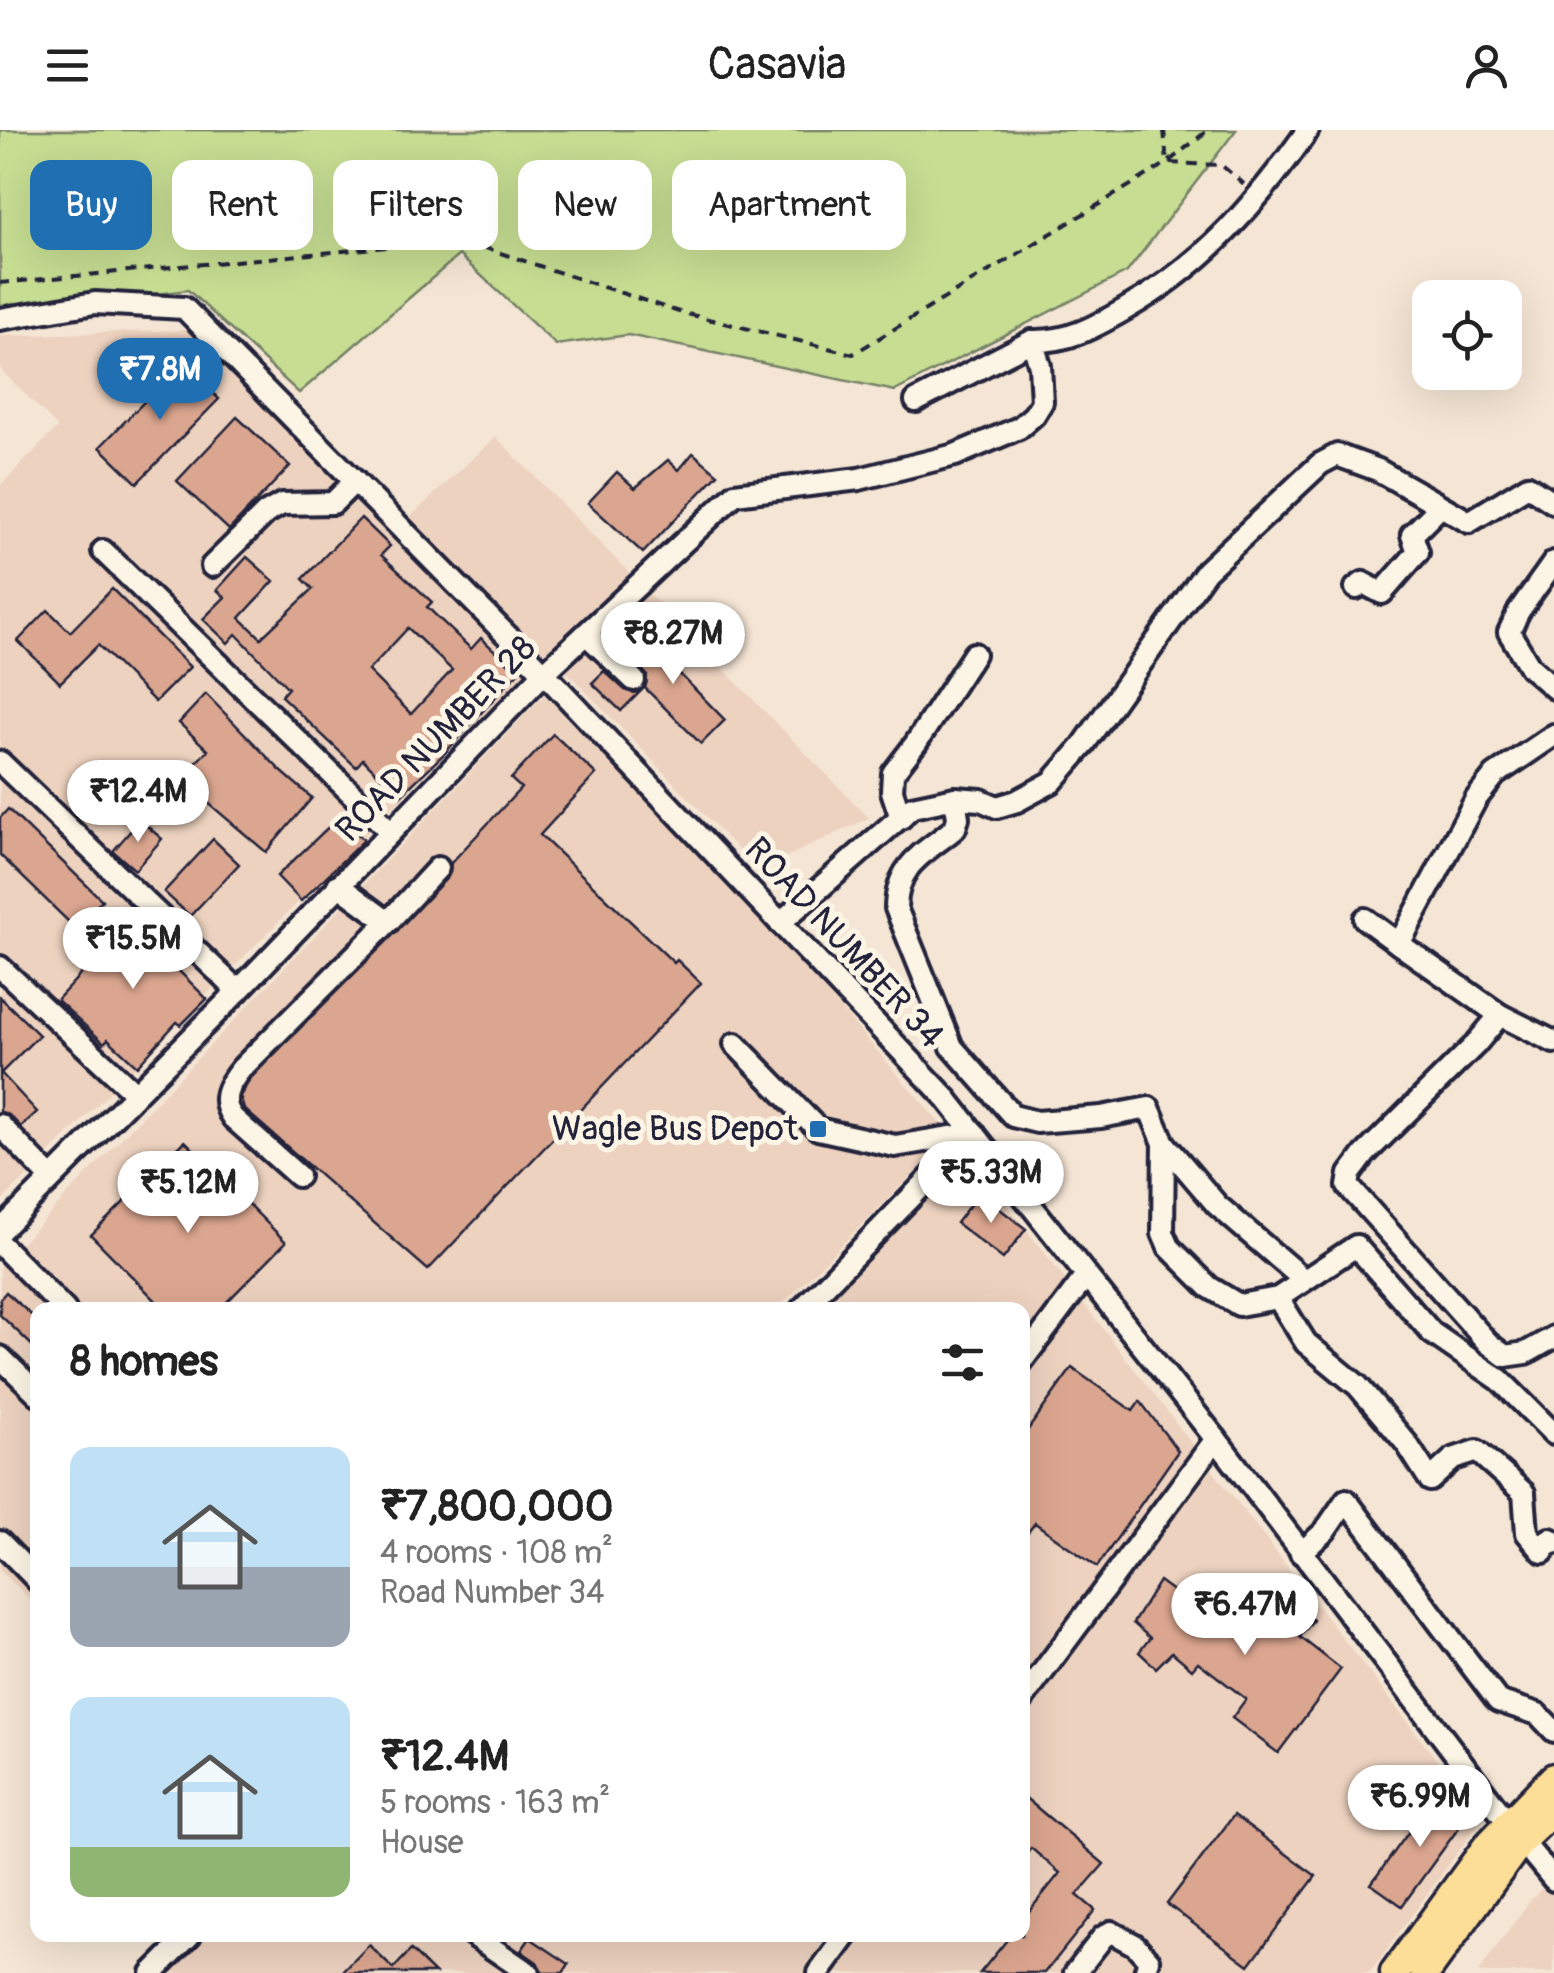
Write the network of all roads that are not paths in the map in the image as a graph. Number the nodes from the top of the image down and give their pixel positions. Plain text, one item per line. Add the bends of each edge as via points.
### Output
1 (1308, 130) edge
2 (0, 319) edge
3 (1032, 341) junction
4 (916, 402) dead end
5 (356, 481) junction
6 (1554, 502) edge
7 (1440, 506) junction
8 (103, 551) dead end
9 (1554, 562) edge
10 (212, 566) dead end
11 (1356, 588) dead end
12 (586, 634) junction
13 (974, 654) dead end
14 (544, 673) junction
15 (634, 680) dead end
16 (1554, 688) edge
17 (1554, 735) edge
18 (0, 762) edge
19 (955, 798) junction
20 (901, 818) junction
21 (390, 831) junction
22 (438, 868) dead end
23 (338, 885) junction
24 (1365, 919) dead end
25 (388, 922) junction
26 (780, 922) junction
27 (1399, 944) junction
28 (0, 967) edge
29 (238, 991) junction
30 (1500, 1015) junction
31 (1554, 1042) edge
32 (735, 1044) dead end
33 (134, 1093) junction
34 (0, 1125) edge
35 (974, 1134) junction
36 (1164, 1143) junction
37 (298, 1176) dead end
38 (51, 1178) junction
39 (0, 1231) edge
40 (0, 1244) edge
41 (1086, 1276) junction
42 (1304, 1280) junction
43 (1278, 1298) junction
44 (57, 1302) edge
45 (809, 1302) edge
46 (1554, 1338) edge
47 (1030, 1350) edge
48 (0, 1357) edge
49 (30, 1386) edge
50 (1554, 1434) edge
51 (1216, 1439) junction
52 (0, 1542) edge
53 (1554, 1544) edge
54 (1301, 1552) junction
55 (30, 1573) edge
56 (1030, 1686) edge
57 (1554, 1730) edge
58 (1554, 1778) edge
59 (1554, 1809) edge
60 (1514, 1832) junction
61 (1554, 1880) edge
62 (183, 1942) edge
63 (483, 1942) edge
64 (842, 1942) edge
65 (152, 1973) edge
66 (528, 1973) edge
67 (819, 1973) edge
68 (1075, 1973) edge
69 (1145, 1973) edge
70 (1396, 1973) edge
71 (1425, 1973) edge

1 - 3 street via 1225,236 1178,277 1090,330 1056,342
2 - 5 street, ROAD NUMBER 34 via 95,303 184,308
3 - 4 street
3 - 12 street, ROAD NUMBER 28 via 1042,402 1018,428 955,455 858,479 735,494
5 - 10 street via 333,503 282,504 266,513
5 - 14 street, ROAD NUMBER 34
6 - 7 street via 1528,486 1469,522
7 - 11 street via 1412,535 1418,552 1382,593 1363,582
7 - 19 street via 1352,458 1337,454 1320,464 1206,571 1052,782 997,808
8 - 21 street
9 - 16 street via 1509,632 1530,667
12 - 14 street, ROAD NUMBER 28
12 - 15 street
13 - 20 street via 893,773
14 - 21 street, ROAD NUMBER 28
14 - 26 street, ROAD NUMBER 34
17 - 27 street via 1495,774 1476,799
18 - 29 street
19 - 20 street via 912,808
19 - 36 street via 955,828 902,873 896,889 896,908 952,1047 1014,1116 1037,1122 1149,1108
20 - 26 street
21 - 23 street, ROAD NUMBER 28
22 - 25 street
23 - 25 street
23 - 29 street, ROAD NUMBER 28
24 - 27 street
25 - 37 street via 227,1088 227,1110
26 - 35 street, ROAD NUMBER 34
27 - 30 street
28 - 33 street
29 - 33 street, ROAD NUMBER 28
30 - 31 street
30 - 46 street via 1365,1154 1348,1186 1505,1356
32 - 35 street via 818,1129 895,1146
33 - 38 street, ROAD NUMBER 28
34 - 38 street
35 - 41 street, ROAD NUMBER 34
35 - 45 street
36 - 42 street via 1217,1204
36 - 43 street via 1163,1233 1169,1246 1209,1287 1238,1304
38 - 39 street, ROAD NUMBER 28
40 - 44 street
41 - 47 street
41 - 51 street, ROAD NUMBER 34
42 - 43 street
42 - 50 street via 1356,1246 1432,1333 1500,1380
43 - 53 street via 1306,1343 1358,1386 1430,1480 1453,1459 1477,1451 1524,1494 1528,1533 1543,1552 1550,1539
48 - 49 street
51 - 54 street, ROAD NUMBER 34
51 - 56 street
52 - 55 street
54 - 57 street via 1326,1531 1346,1500 1498,1701 1538,1714
54 - 60 street, ROAD NUMBER 34
58 - 60 main road
59 - 60 main road
60 - 61 street, ROAD NUMBER 34
60 - 70 main road via 1486,1847
60 - 71 main road
62 - 65 street
63 - 66 street
64 - 67 street
68 - 69 street via 1111,1932 1145,1954

